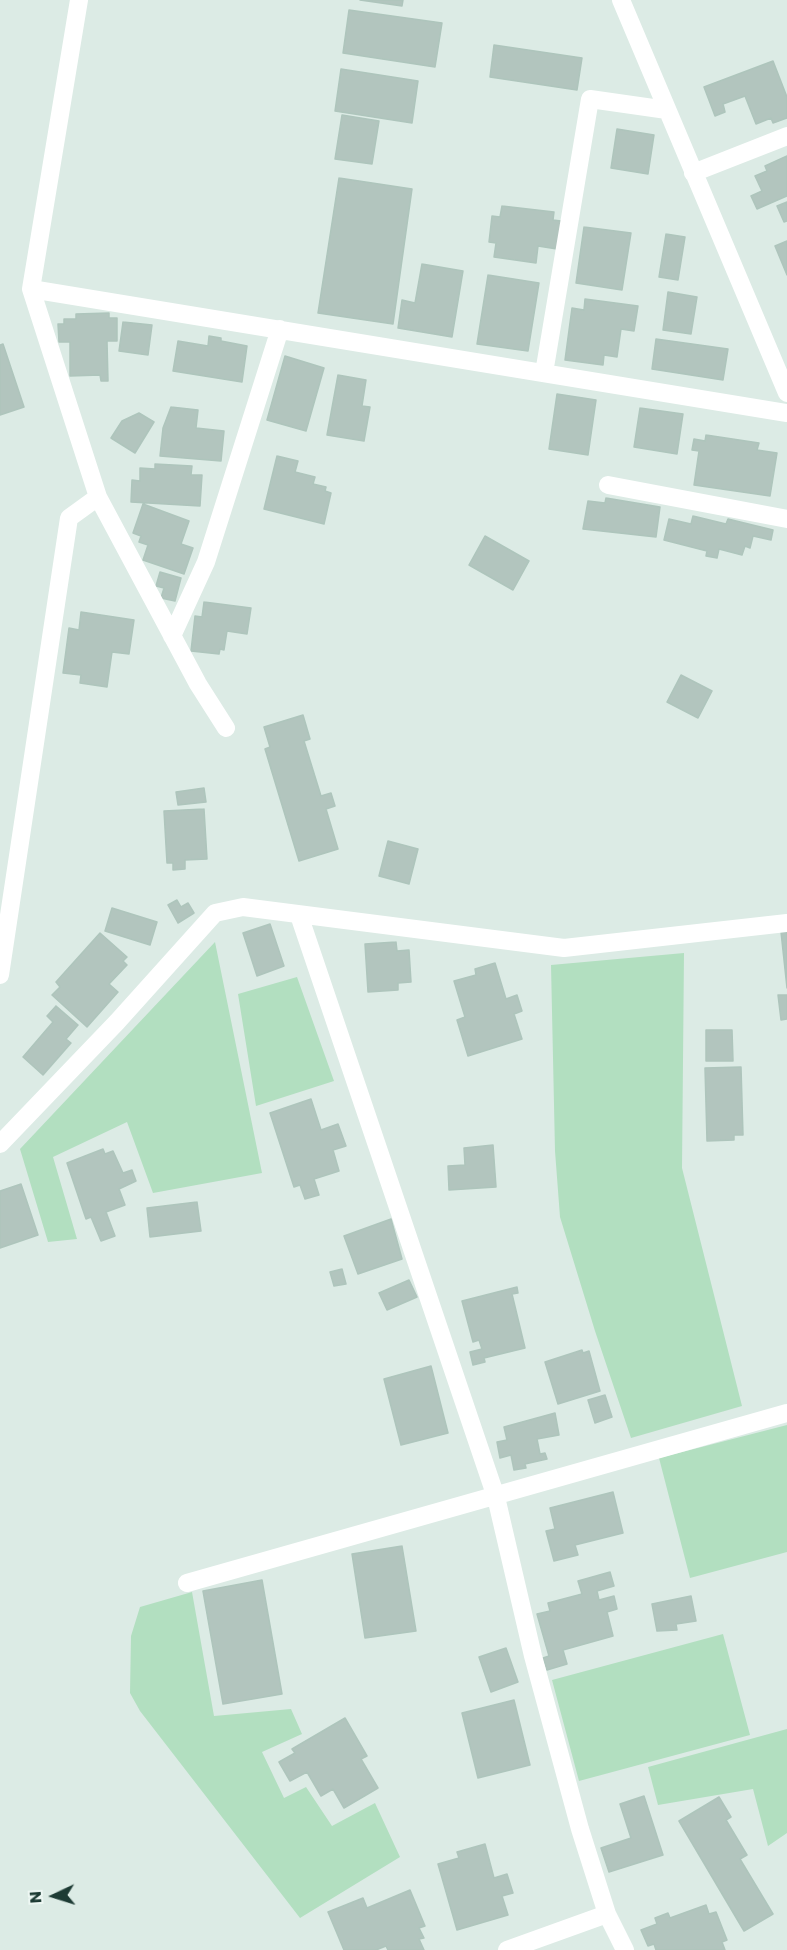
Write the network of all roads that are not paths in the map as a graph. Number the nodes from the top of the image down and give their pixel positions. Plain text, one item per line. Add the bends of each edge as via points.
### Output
1 (79, 0) edge
2 (621, 0) edge
3 (667, 110) junction
4 (787, 136) edge
5 (693, 172) junction
6 (31, 289) junction
7 (280, 329) junction
8 (544, 373) junction
9 (787, 393) edge
10 (787, 413) edge
11 (608, 484) dead end
12 (98, 497) junction
13 (787, 519) edge
14 (172, 636) junction
15 (226, 728) dead end
16 (299, 915) junction
17 (787, 923) edge
18 (0, 975) edge
19 (0, 1144) edge
20 (787, 1413) edge
21 (496, 1497) junction
22 (187, 1583) dead end
23 (606, 1914) junction
24 (507, 1950) edge
25 (625, 1950) edge

1 - 6 street
2 - 3 street
3 - 5 street
3 - 8 street via 590,99
4 - 5 street
5 - 9 street
6 - 7 street
6 - 12 street
7 - 8 street
7 - 14 street via 206,562
8 - 10 street
11 - 13 street
12 - 14 street
12 - 18 street via 69,518
14 - 15 street
16 - 17 street via 564,948
16 - 19 street via 243,907 215,913
16 - 21 street
20 - 21 street
21 - 22 street
21 - 23 street via 536,1668
23 - 24 street
23 - 25 street

